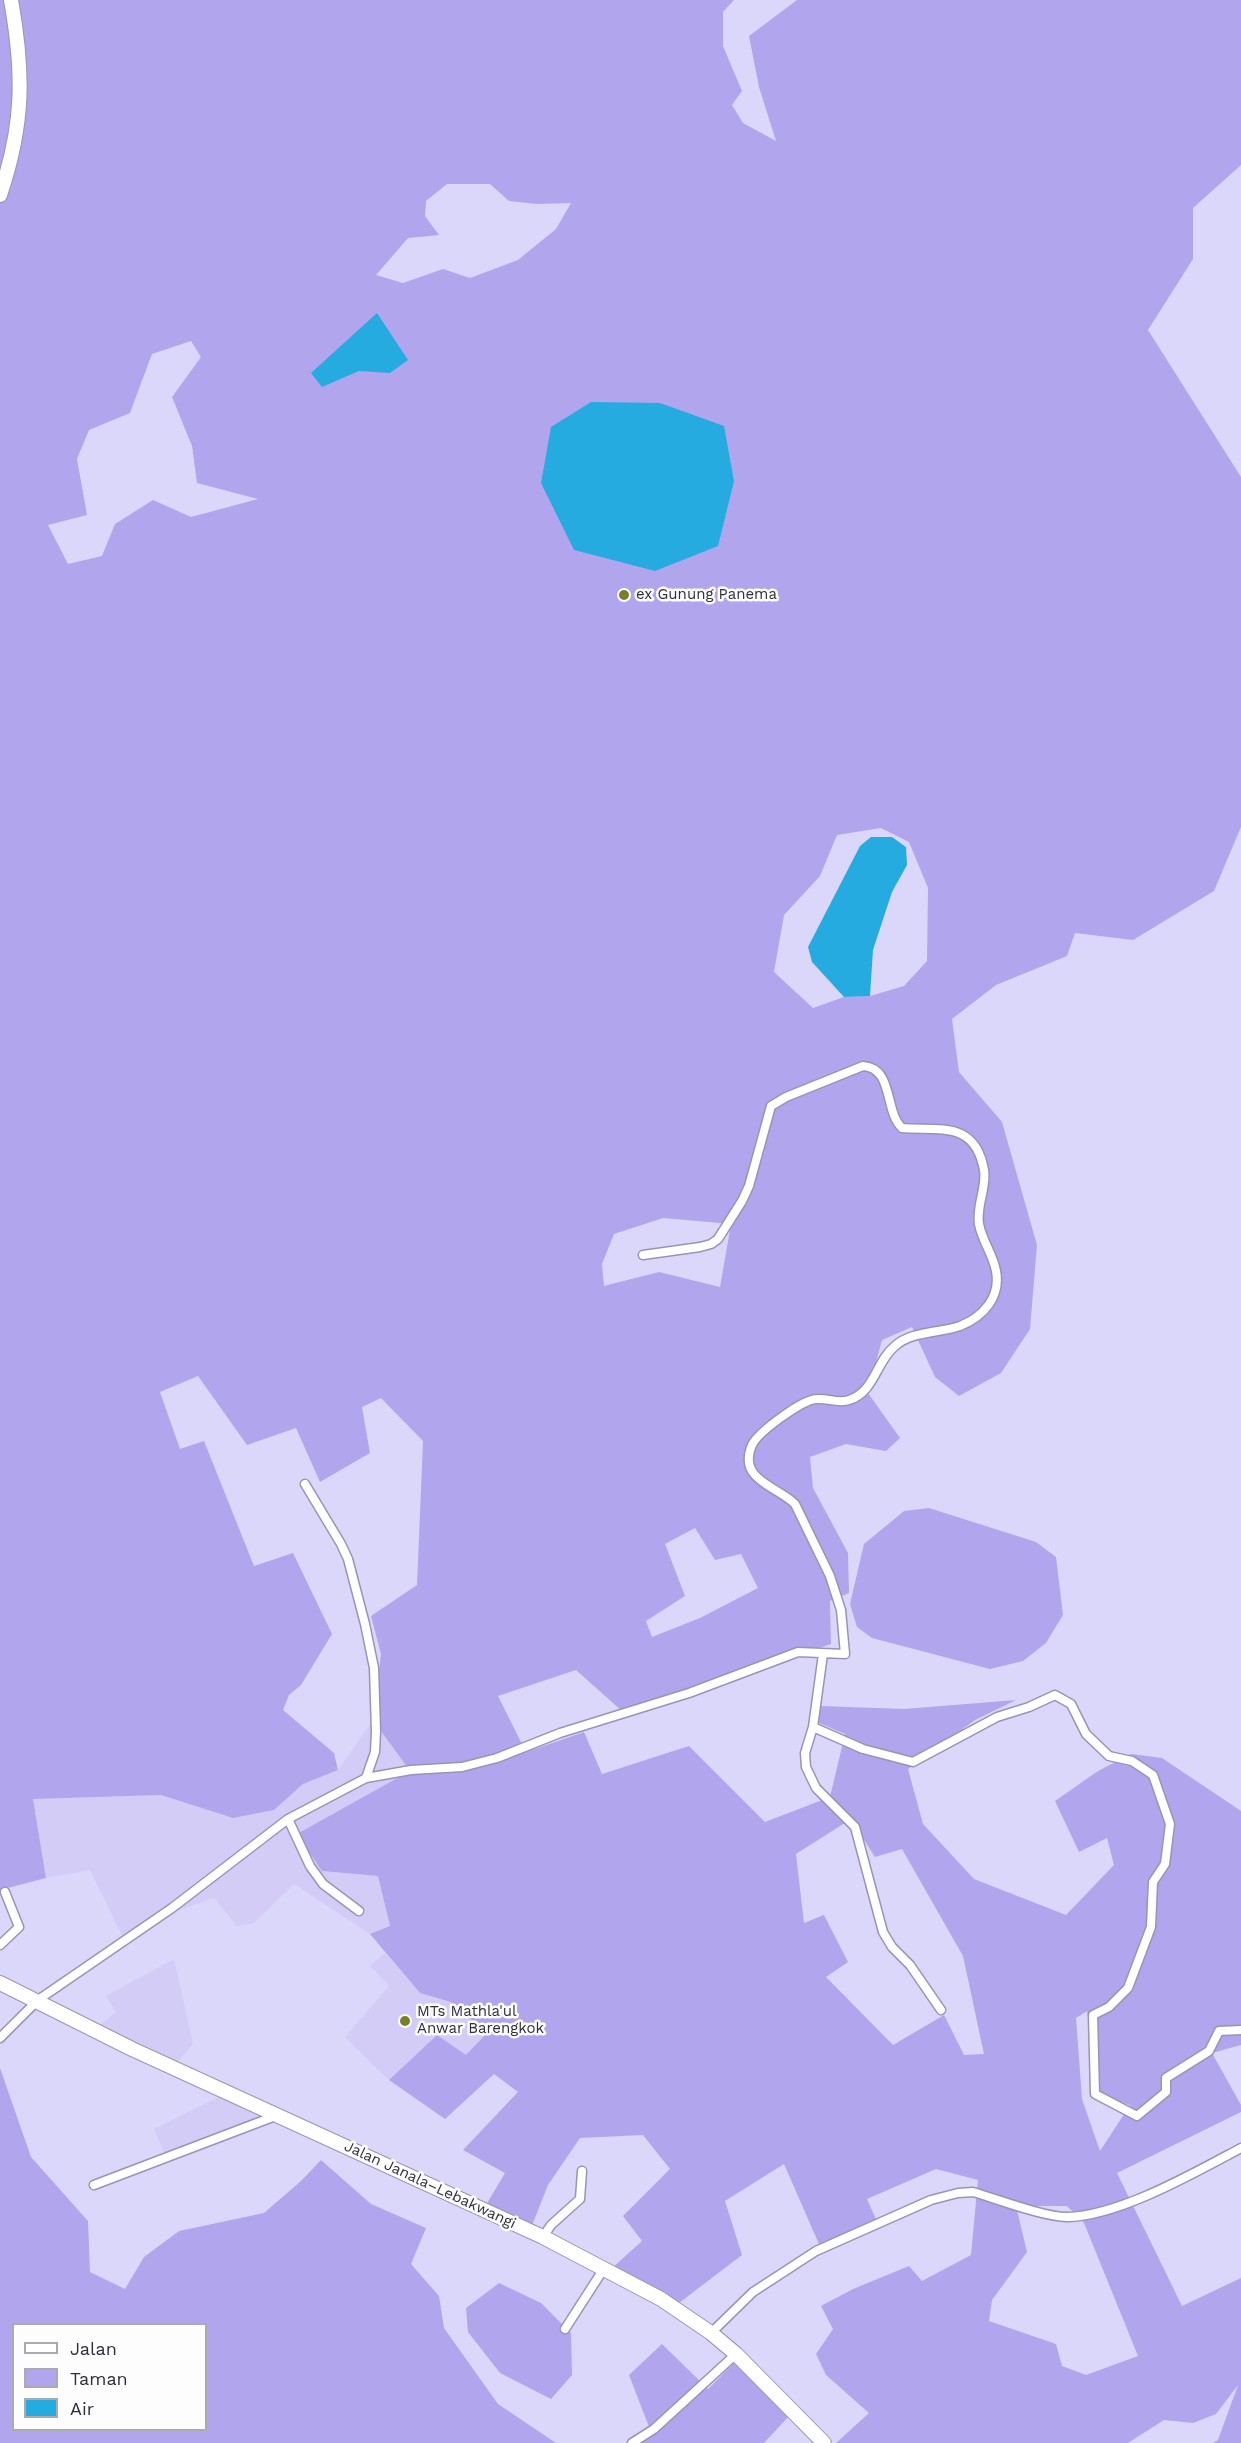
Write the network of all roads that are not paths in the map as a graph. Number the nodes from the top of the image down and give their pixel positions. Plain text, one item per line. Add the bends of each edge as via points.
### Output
1 (11, 0) edge
2 (0, 195) edge
3 (643, 1255) dead end
4 (305, 1484) dead end
5 (823, 1654) junction
6 (813, 1727) junction
7 (366, 1778) junction
8 (288, 1819) junction
9 (5, 1892) dead end
10 (358, 1911) dead end
11 (0, 1945) edge
12 (0, 1983) edge
13 (38, 2000) junction
14 (941, 2010) dead end
15 (1241, 2030) edge
16 (0, 2038) edge
17 (279, 2115) junction
18 (1241, 2148) edge
19 (582, 2171) dead end
20 (94, 2185) dead end
21 (543, 2237) junction
22 (603, 2270) junction
23 (565, 2329) dead end
24 (711, 2333) junction
25 (736, 2354) junction
26 (632, 2443) edge
27 (824, 2443) edge

1 - 2 main road via 21,92 15,140
3 - 5 street via 700,1247 718,1239 749,1186 771,1106 863,1066 871,1066 880,1073 895,1119 902,1128 955,1131 968,1138 980,1152 984,1173 978,1221 996,1270 997,1284 988,1306 960,1326 897,1344 863,1392 849,1400 803,1402 759,1436 750,1451 755,1478 795,1504 831,1576 841,1610 845,1654
4 - 7 street via 342,1544 365,1624 374,1668 376,1731 375,1752
5 - 6 street
5 - 7 street via 798,1652 782,1657 689,1694 560,1733 497,1758 462,1767
6 - 14 street via 805,1753 808,1774 816,1788 855,1827 884,1932
6 - 15 street via 863,1749 913,1762 998,1716 1055,1695 1071,1704 1086,1734 1109,1756 1132,1761 1153,1775 1170,1824 1165,1864 1153,1882 1151,1927 1128,1988 1109,2007 1093,2014 1095,2094 1137,2116 1166,2092 1166,2078 1209,2051 1219,2031
7 - 8 street
8 - 10 street via 323,1884
8 - 13 street via 172,1908
9 - 11 street via 19,1927
12 - 13 main road, Jalan Janala–Lebakwangi
13 - 16 street
13 - 17 main road, Jalan Janala–Lebakwangi via 132,2049
17 - 20 street
17 - 21 main road, Jalan Janala–Lebakwangi
18 - 24 street via 1121,2206 1092,2214 1064,2217 974,2192 931,2200 816,2251 753,2292
19 - 21 street via 580,2199
21 - 22 main road, Jalan Janala–Lebakwangi
22 - 23 street
22 - 24 main road, Jalan Janala–Lebakwangi via 661,2299
24 - 25 main road, Jalan Janala–Lebakwangi
25 - 26 street via 654,2429
25 - 27 main road, Jalan Janala–Lebakwangi

